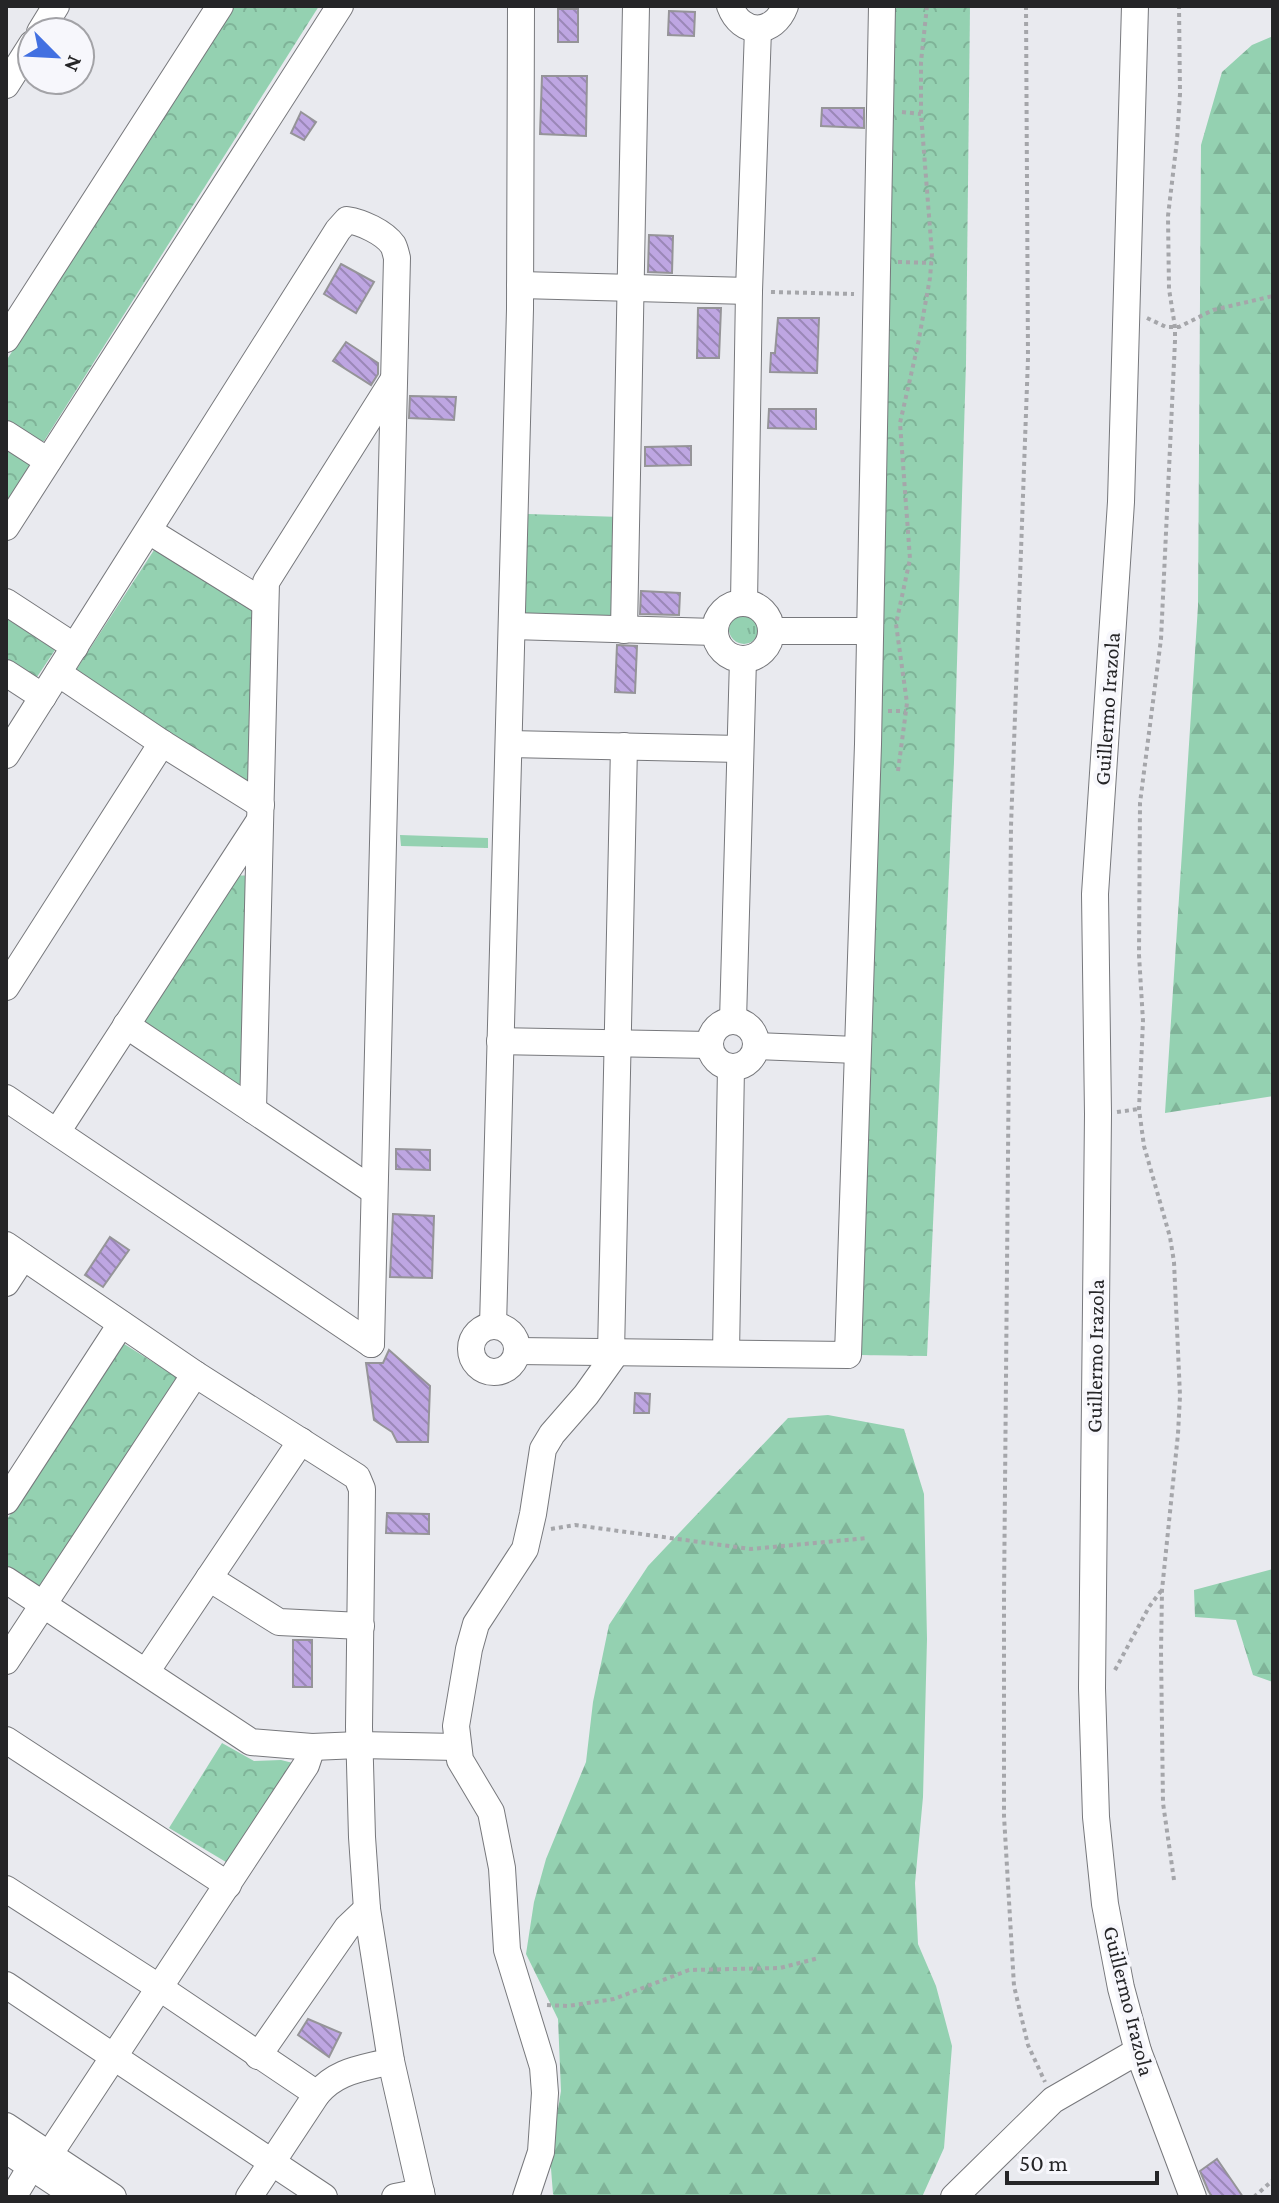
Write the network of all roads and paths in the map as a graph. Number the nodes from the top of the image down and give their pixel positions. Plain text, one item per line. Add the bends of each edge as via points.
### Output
1 (220, 6) edge
2 (340, 6) edge
3 (521, 6) edge
4 (636, 6) edge
5 (730, 6) edge
6 (785, 6) edge
7 (873, 6) edge
8 (882, 6) edge
9 (927, 6) edge
10 (1026, 6) edge
11 (1135, 6) edge
12 (1179, 6) edge
13 (758, 29) junction
14 (892, 111) dead end
15 (921, 114) junction
16 (888, 262) dead end
17 (931, 263) junction
18 (520, 285) junction
19 (632, 288) junction
20 (749, 291) junction
21 (876, 295) junction
22 (1273, 296) edge
23 (1127, 305) junction
24 (1175, 327) junction
25 (6, 339) edge
26 (394, 378) junction
27 (6, 434) edge
28 (48, 461) junction
29 (6, 527) edge
30 (149, 531) junction
31 (6, 602) edge
32 (265, 603) junction
33 (744, 603) junction
34 (512, 626) junction
35 (624, 630) junction
36 (771, 631) junction
37 (869, 631) junction
38 (715, 632) junction
39 (75, 647) junction
40 (743, 659) junction
41 (6, 673) edge
42 (58, 673) junction
43 (43, 697) junction
44 (162, 743) junction
45 (509, 744) junction
46 (624, 746) junction
47 (740, 749) junction
48 (6, 755) edge
49 (898, 771) dead end
50 (260, 812) junction
51 (6, 987) edge
52 (733, 1021) junction
53 (126, 1025) junction
54 (500, 1041) junction
55 (617, 1043) junction
56 (710, 1045) junction
57 (756, 1046) junction
58 (857, 1050) junction
59 (731, 1067) junction
60 (6, 1098) edge
61 (253, 1110) junction
62 (57, 1132) junction
63 (374, 1191) junction
64 (15, 1251) edge
65 (6, 1283) edge
66 (121, 1324) junction
67 (493, 1326) junction
68 (517, 1351) junction
69 (614, 1353) junction
70 (726, 1353) junction
71 (195, 1374) junction
72 (301, 1441) junction
73 (6, 1501) edge
74 (529, 1533) junction
75 (868, 1538) dead end
76 (209, 1578) junction
77 (6, 1580) edge
78 (1162, 1590) junction
79 (43, 1604) junction
80 (361, 1626) junction
81 (6, 1661) edge
82 (146, 1672) junction
83 (1111, 1677) dead end
84 (6, 1740) edge
85 (359, 1745) junction
86 (312, 1747) junction
87 (457, 1747) junction
88 (1174, 1880) dead end
89 (228, 1885) junction
90 (6, 1889) edge
91 (367, 1909) junction
92 (819, 1958) dead end
93 (6, 1985) edge
94 (160, 1988) junction
95 (524, 2005) junction
96 (1138, 2051) junction
97 (258, 2056) junction
98 (115, 2058) junction
99 (391, 2061) junction
100 (317, 2094) junction
101 (1053, 2100) junction
102 (6, 2126) edge
103 (6, 2150) edge
104 (40, 2161) junction
105 (272, 2163) junction
106 (1273, 2180) edge
107 (413, 2195) edge
108 (528, 2196) edge
109 (13, 2197) edge
110 (77, 2197) edge
111 (113, 2197) edge
112 (249, 2197) edge
113 (324, 2197) edge
114 (954, 2197) edge
115 (1193, 2197) edge
116 (1254, 2197) edge

1 - 25 street
2 - 28 street
3 - 18 street
4 - 19 street
5 - 13 street via 740,23
6 - 13 street via 776,22
7 - 8 street
8 - 21 street
9 - 15 path
10 - 101 path via 1028,358 1011,826 1004,1800 1014,1986 1028,2045
11 - 23 street, Guillermo Irazola
12 - 24 path via 1180,94 1168,216
13 - 20 street
14 - 15 path
15 - 17 path
16 - 17 path
17 - 49 path via 900,423 910,559 896,624 907,703
18 - 19 street
18 - 34 street
19 - 20 street
19 - 35 street
20 - 21 path
20 - 33 street
21 - 37 street
22 - 24 path via 1213,310
23 - 24 path
23 - 96 street, Guillermo Irazola via 1121,502 1095,894 1092,1688 1105,1904
24 - 78 path via 1161,639 1140,803 1139,1109 1172,1249 1180,1396
26 - 30 street via 397,258 382,235 347,220
26 - 32 street via 266,582
26 - 63 street
27 - 28 street
28 - 29 street
30 - 32 street
30 - 39 street
31 - 39 street
32 - 50 street
33 - 36 street via 764,612
33 - 38 street via 723,611
34 - 35 street
34 - 45 street
35 - 38 street
36 - 37 street
36 - 40 street via 761,652
37 - 58 street
38 - 40 street via 725,654
39 - 42 street
40 - 47 street
41 - 43 street
42 - 43 street
42 - 44 street
43 - 48 street
44 - 50 street
44 - 51 street
45 - 46 street
45 - 54 street
46 - 47 street
46 - 55 street
47 - 52 street
50 - 53 street
50 - 61 street
52 - 56 street via 717,1027
52 - 57 street via 750,1028
53 - 61 street
53 - 62 street
54 - 55 street
54 - 67 street
55 - 56 street
55 - 69 street
56 - 59 street via 713,1057
57 - 58 street
57 - 59 street via 749,1061
58 - 70 street via 848,1355
59 - 70 street
60 - 62 street
61 - 63 street
62 - 63 street via 371,1344
64 - 65 street
64 - 66 street
66 - 71 street
66 - 73 street
67 - 68 street via 512,1335
67 - 68 street via 480,1331 472,1345 479,1366 501,1371
68 - 69 street
69 - 70 street
69 - 74 street via 543,1449
71 - 72 street
71 - 79 street
72 - 76 street
72 - 80 street via 357,1477 362,1489
74 - 75 path via 575,1525 751,1549
74 - 87 street via 525,1549 476,1624 456,1726
76 - 80 street via 279,1622
76 - 82 street
77 - 79 street
78 - 83 path
78 - 88 path via 1163,1803
79 - 81 street
79 - 82 street
80 - 85 street
82 - 86 street via 251,1742
84 - 89 street
85 - 86 street
85 - 87 street
85 - 91 street
86 - 89 street via 306,1765
87 - 95 street via 491,1812 502,1868 507,1950
89 - 94 street
90 - 94 street
91 - 97 street via 347,1928
91 - 99 street
92 - 95 path via 780,1968 689,1970 614,1999
93 - 98 street
94 - 97 street
94 - 98 street
95 - 108 street via 543,2067 545,2093 541,2152
96 - 101 street
96 - 115 street, Guillermo Irazola
97 - 100 street
98 - 104 street
98 - 105 street
99 - 100 street via 339,2074
99 - 107 street
100 - 105 street
101 - 114 street
102 - 104 street
103 - 104 street
104 - 109 street
104 - 110 street
104 - 111 street
105 - 112 street
105 - 113 street
106 - 116 path

